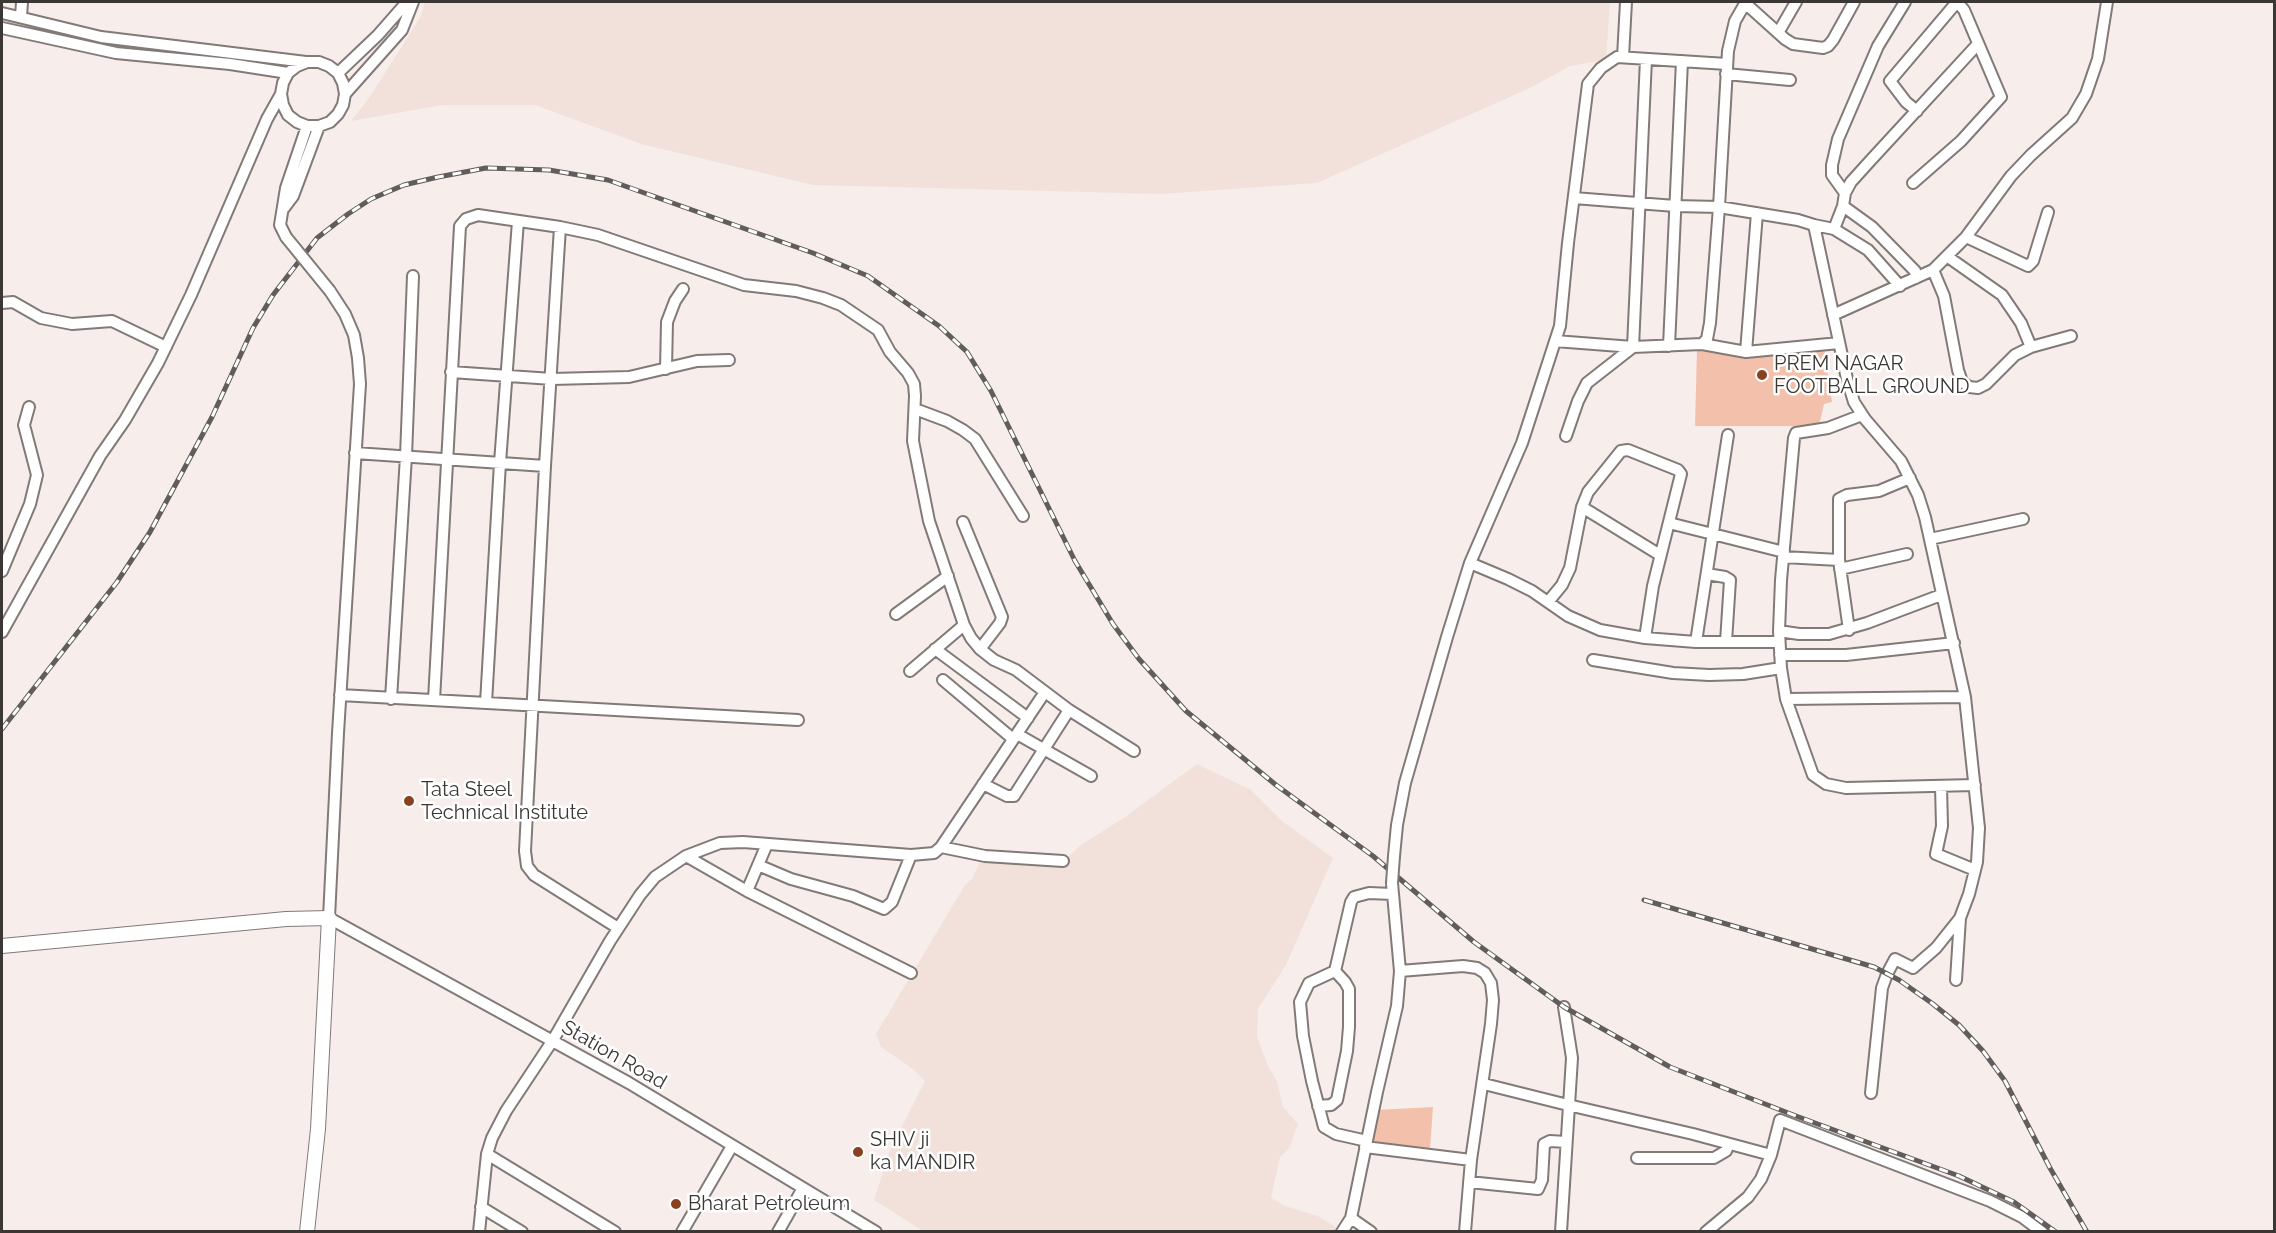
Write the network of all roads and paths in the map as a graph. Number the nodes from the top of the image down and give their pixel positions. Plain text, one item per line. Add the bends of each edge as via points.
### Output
1 (22, 2) edge
2 (407, 2) edge
3 (413, 2) edge
4 (1626, 2) edge
5 (1746, 2) edge
6 (1796, 2) edge
7 (1854, 2) edge
8 (1905, 2) edge
9 (1957, 2) edge
10 (2107, 2) edge
11 (2, 13) edge
12 (21, 17) junction
13 (2, 28) edge
14 (1778, 33) junction
15 (1977, 45) junction
16 (1623, 57) junction
17 (1646, 59) junction
18 (1682, 61) junction
19 (308, 62) junction
20 (1726, 69) junction
21 (288, 73) junction
22 (338, 73) junction
23 (1790, 80) dead end
24 (281, 94) junction
25 (345, 94) junction
26 (1917, 111) junction
27 (307, 126) junction
28 (319, 126) junction
29 (1913, 183) dead end
30 (1845, 193) junction
31 (1574, 198) junction
32 (1640, 202) junction
33 (1675, 206) junction
34 (1843, 206) junction
35 (1719, 207) junction
36 (284, 209) junction
37 (2048, 212) dead end
38 (1757, 213) junction
39 (518, 222) junction
40 (1814, 225) junction
41 (560, 227) junction
42 (1834, 228) junction
43 (1966, 237) junction
44 (1948, 257) junction
45 (1933, 270) junction
46 (413, 276) dead end
47 (1916, 278) junction
48 (1900, 286) junction
49 (683, 289) dead end
50 (2, 303) edge
51 (1833, 315) junction
52 (2071, 336) dead end
53 (1555, 341) junction
54 (1839, 343) junction
55 (1702, 344) junction
56 (1669, 346) junction
57 (165, 347) junction
58 (1633, 347) junction
59 (2031, 347) junction
60 (1746, 352) junction
61 (729, 360) dead end
62 (666, 369) junction
63 (451, 372) junction
64 (507, 377) junction
65 (552, 380) junction
66 (29, 406) dead end
67 (915, 409) junction
68 (1862, 415) junction
69 (1728, 435) dead end
70 (1566, 436) dead end
71 (355, 453) junction
72 (406, 456) junction
73 (446, 459) junction
74 (500, 463) junction
75 (545, 466) junction
76 (1910, 478) junction
77 (1582, 507) junction
78 (1023, 516) dead end
79 (2023, 519) dead end
80 (963, 522) dead end
81 (1669, 523) junction
82 (1713, 535) junction
83 (1930, 539) junction
84 (1784, 554) junction
85 (1907, 554) dead end
86 (1660, 555) junction
87 (1470, 563) junction
88 (1840, 564) junction
89 (2, 571) edge
90 (1707, 574) junction
91 (948, 576) junction
92 (1941, 595) junction
93 (1548, 602) junction
94 (896, 614) dead end
95 (964, 625) junction
96 (1849, 630) junction
97 (2, 632) edge
98 (1779, 637) junction
99 (1646, 638) junction
100 (1696, 642) junction
101 (1726, 642) junction
102 (1954, 643) junction
103 (935, 649) junction
104 (980, 649) junction
105 (1780, 655) junction
106 (1593, 660) dead end
107 (1780, 668) junction
108 (910, 671) dead end
109 (943, 680) dead end
110 (1045, 692) junction
111 (340, 695) junction
112 (1965, 697) junction
113 (391, 699) junction
114 (1786, 699) junction
115 (434, 700) junction
116 (486, 703) junction
117 (532, 705) junction
118 (1069, 710) junction
119 (1028, 718) junction
120 (798, 720) dead end
121 (1015, 736) junction
122 (1045, 749) junction
123 (1134, 751) dead end
124 (1091, 776) dead end
125 (983, 784) junction
126 (1975, 785) junction
127 (1941, 786) junction
128 (767, 844) junction
129 (941, 848) junction
130 (912, 855) junction
131 (686, 856) junction
132 (1063, 861) dead end
133 (758, 865) junction
134 (1975, 870) junction
135 (1392, 889) junction
136 (747, 891) junction
137 (329, 918) junction
138 (1960, 918) junction
139 (618, 928) junction
140 (2, 946) edge
141 (1335, 971) junction
142 (1400, 971) junction
143 (911, 973) dead end
144 (1956, 980) dead end
145 (1564, 1007) dead end
146 (553, 1040) junction
147 (1484, 1083) junction
148 (1871, 1093) dead end
149 (1318, 1106) junction
150 (1568, 1106) junction
151 (1566, 1142) junction
152 (1366, 1144) junction
153 (1729, 1144) junction
154 (732, 1146) junction
155 (487, 1154) junction
156 (1771, 1155) junction
157 (1637, 1158) dead end
158 (1471, 1160) junction
159 (1469, 1182) junction
160 (803, 1188) junction
161 (481, 1206) junction
162 (1351, 1218) junction
163 (307, 1232) edge
164 (479, 1232) edge
165 (522, 1232) edge
166 (615, 1232) edge
167 (682, 1232) edge
168 (778, 1232) edge
169 (876, 1232) edge
170 (1342, 1232) edge
171 (1371, 1232) edge
172 (1465, 1232) edge
173 (1561, 1232) edge
174 (1706, 1232) edge
175 (2042, 1232) edge

1 - 12 street
2 - 22 street
3 - 25 street via 402,30
4 - 16 street
5 - 14 street
5 - 20 street via 1735,21
6 - 14 street
7 - 14 street via 1828,46 1793,44
8 - 30 street via 1878,46 1838,139 1832,175
9 - 15 street
9 - 26 street via 1890,81
10 - 43 street via 2098,58 2079,108 2011,176
11 - 12 street
12 - 19 street via 101,37
13 - 21 street via 116,53
15 - 26 street
15 - 29 street via 2001,97
16 - 17 street
16 - 31 street via 1601,68 1588,84
17 - 18 street
17 - 32 street
18 - 20 street
18 - 33 street
19 - 21 street
19 - 22 street via 319,62
20 - 23 street
20 - 35 street
21 - 24 street
22 - 25 street
24 - 27 street via 288,115
24 - 57 street
25 - 28 street via 338,114
26 - 30 street
27 - 28 street
27 - 36 street via 286,188
28 - 36 street via 293,196
30 - 34 street
31 - 32 street
31 - 53 street
32 - 33 street
32 - 58 street
33 - 35 street
33 - 56 street
34 - 42 street
34 - 47 street via 1880,234 1915,271
35 - 38 street
35 - 55 street via 1709,334
36 - 71 street, bridge via 280,225 286,237 330,291 354,335 360,384
37 - 43 street via 2028,266
38 - 40 street
38 - 60 street
39 - 41 street
39 - 63 street via 478,215 460,226
39 - 64 street
40 - 42 street
40 - 51 street
41 - 65 street
41 - 67 street via 598,235 744,285 796,291 841,305 878,330 914,384
42 - 48 street via 1868,250
43 - 44 street
44 - 45 street
44 - 59 street via 2002,295
45 - 47 street
45 - 59 street via 1944,296 1962,382 1968,387 1986,384 2015,355
46 - 72 street
47 - 48 street
48 - 51 street
49 - 62 street via 667,322
50 - 57 street via 13,302 41,318 72,324 112,321
51 - 54 street
52 - 59 street
53 - 58 street
53 - 87 street via 1522,443
54 - 60 street
54 - 68 street via 1854,402
55 - 56 street
55 - 60 street
56 - 58 street
57 - 97 street
58 - 70 street via 1587,383
61 - 62 street via 697,361
62 - 65 street via 629,377
63 - 64 street
63 - 73 street
64 - 65 street
64 - 74 street
65 - 75 street
66 - 89 street via 24,425 37,475 30,504
67 - 78 street via 955,425 975,439
67 - 91 street via 916,458 929,521
68 - 76 street via 1901,461
68 - 84 street via 1828,428 1796,433
69 - 82 street
71 - 72 street
71 - 111 street
72 - 73 street
72 - 113 street
73 - 74 street
73 - 115 street
74 - 75 street
74 - 116 street
75 - 117 street
76 - 83 street
76 - 88 street via 1879,491 1839,499
77 - 81 street via 1596,481 1621,451 1628,450 1681,474
77 - 86 street
77 - 93 street via 1570,568
79 - 83 street
80 - 104 street via 1002,617
81 - 82 street
81 - 86 street
82 - 84 street
82 - 90 street
83 - 92 street
84 - 88 street
84 - 98 street
85 - 88 street
86 - 99 street
87 - 93 street
87 - 135 street, bridge via 1405,783
88 - 96 street
90 - 100 street
90 - 101 street via 1730,580
91 - 94 street
91 - 95 street
92 - 96 street
92 - 102 street
93 - 99 street via 1600,630
95 - 103 street
95 - 104 street
96 - 98 street
98 - 101 street
98 - 105 street
99 - 100 street
100 - 101 street
102 - 105 street via 1846,656
102 - 112 street
103 - 108 street
103 - 119 street
104 - 110 street
105 - 107 street
106 - 107 street via 1710,675
107 - 114 street
109 - 121 street
110 - 118 street
110 - 119 street
111 - 113 street
111 - 137 street
112 - 114 street
112 - 126 street
113 - 115 street
114 - 127 street via 1817,780 1846,788
115 - 116 street
116 - 117 street
117 - 120 street
117 - 139 street via 527,866 542,881
118 - 122 street
118 - 123 street
119 - 121 street
121 - 122 street
121 - 125 street
122 - 124 street
122 - 125 street via 1014,796
125 - 129 street
126 - 127 street
126 - 134 street via 1979,828
127 - 134 street via 1942,825 1936,854
128 - 130 street
128 - 131 street via 720,843
128 - 133 street
129 - 130 street via 934,853
129 - 132 street via 985,856
130 - 133 street via 892,902 884,909
131 - 136 street
131 - 139 street via 656,877
133 - 136 street
134 - 138 street
135 - 141 street via 1354,897
135 - 142 street
136 - 143 street
137 - 140 main road
137 - 146 street, Station Road
137 - 163 main road via 318,1130
138 - 144 street
138 - 148 street via 1914,968 1895,959 1887,974 1882,988
139 - 146 street
141 - 149 street via 1309,983 1300,1002
141 - 149 street via 1349,990 1347,1051 1337,1100
142 - 147 street via 1463,966 1485,973 1493,1000
142 - 152 street via 1397,1006
145 - 150 street via 1572,1059
146 - 154 street, Station Road
146 - 155 street via 506,1111
147 - 150 street
147 - 158 street
149 - 152 street via 1324,1127 1330,1132
150 - 151 street
150 - 153 street
151 - 159 street via 1544,1144 1538,1189
151 - 173 street
152 - 158 street
152 - 162 street
153 - 156 street
153 - 157 street via 1726,1151 1714,1158
154 - 160 street, Station Road
154 - 167 street
155 - 161 street
155 - 166 street
156 - 174 street via 1748,1197
156 - 175 street via 1780,1120 1990,1201
158 - 159 street
159 - 172 street
160 - 168 street
160 - 169 street, Station Road
161 - 164 street
161 - 165 street
162 - 170 street
162 - 171 street

